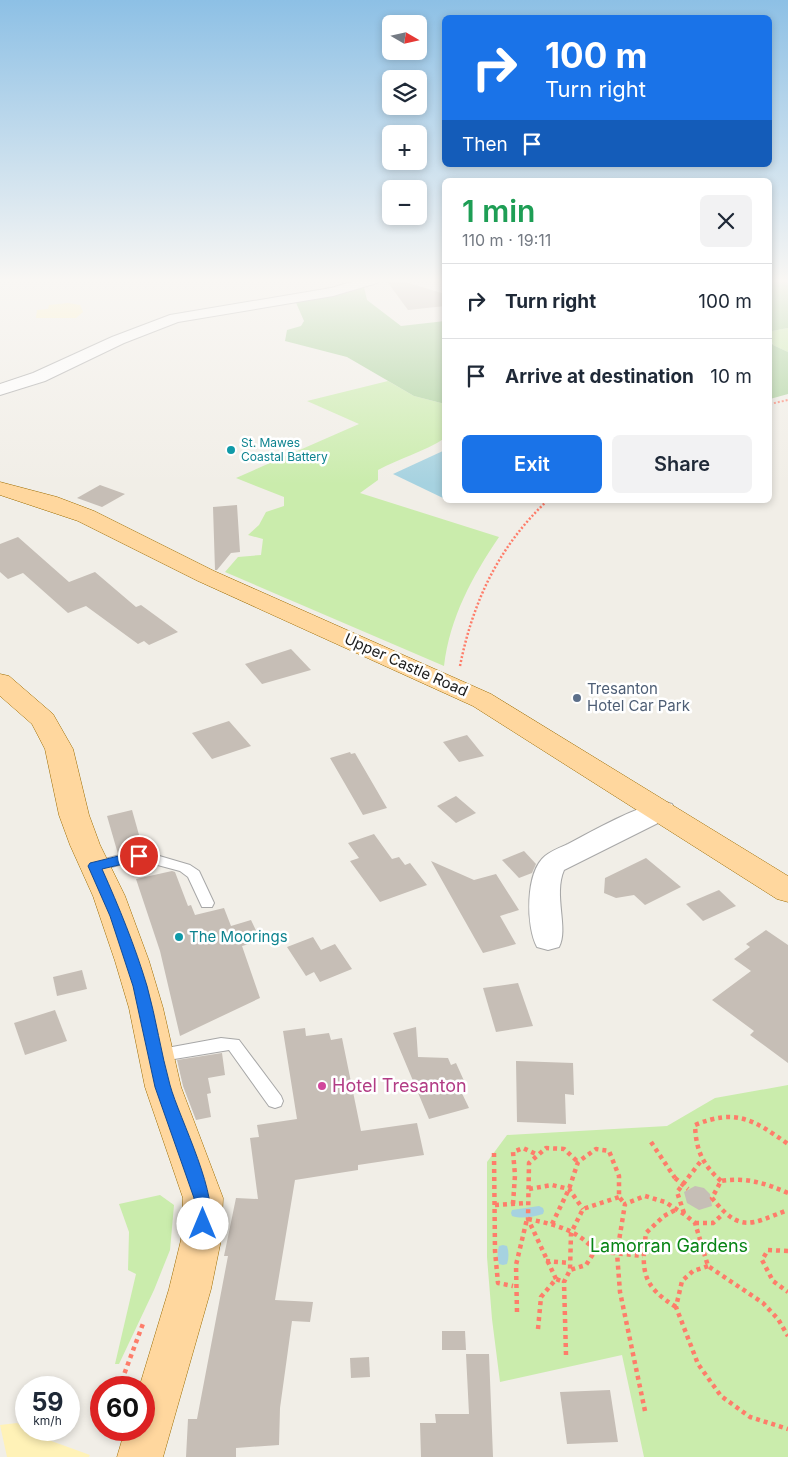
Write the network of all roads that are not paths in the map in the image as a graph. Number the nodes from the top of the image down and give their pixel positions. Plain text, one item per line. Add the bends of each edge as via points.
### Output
1 (101, 348) edge
2 (0, 390) edge
3 (0, 488) edge
4 (0, 682) edge
5 (662, 810) junction
6 (95, 866) junction
7 (788, 891) edge
8 (207, 903) dead end
9 (548, 940) dead end
10 (156, 1056) junction
11 (275, 1101) dead end
12 (140, 1457) edge

1 - 2 street via 39,378
3 - 5 main road, Upper Castle Road via 86,516 220,582 456,686 508,714
4 - 6 main road via 50,729 59,749 74,816
5 - 7 main road, Upper Castle Road
5 - 9 street via 554,864 544,884
6 - 8 lane via 139,856 185,868 194,874
6 - 10 main road via 132,961
10 - 11 lane via 233,1044
10 - 12 main road via 165,1095 202,1198 203,1224 190,1289

